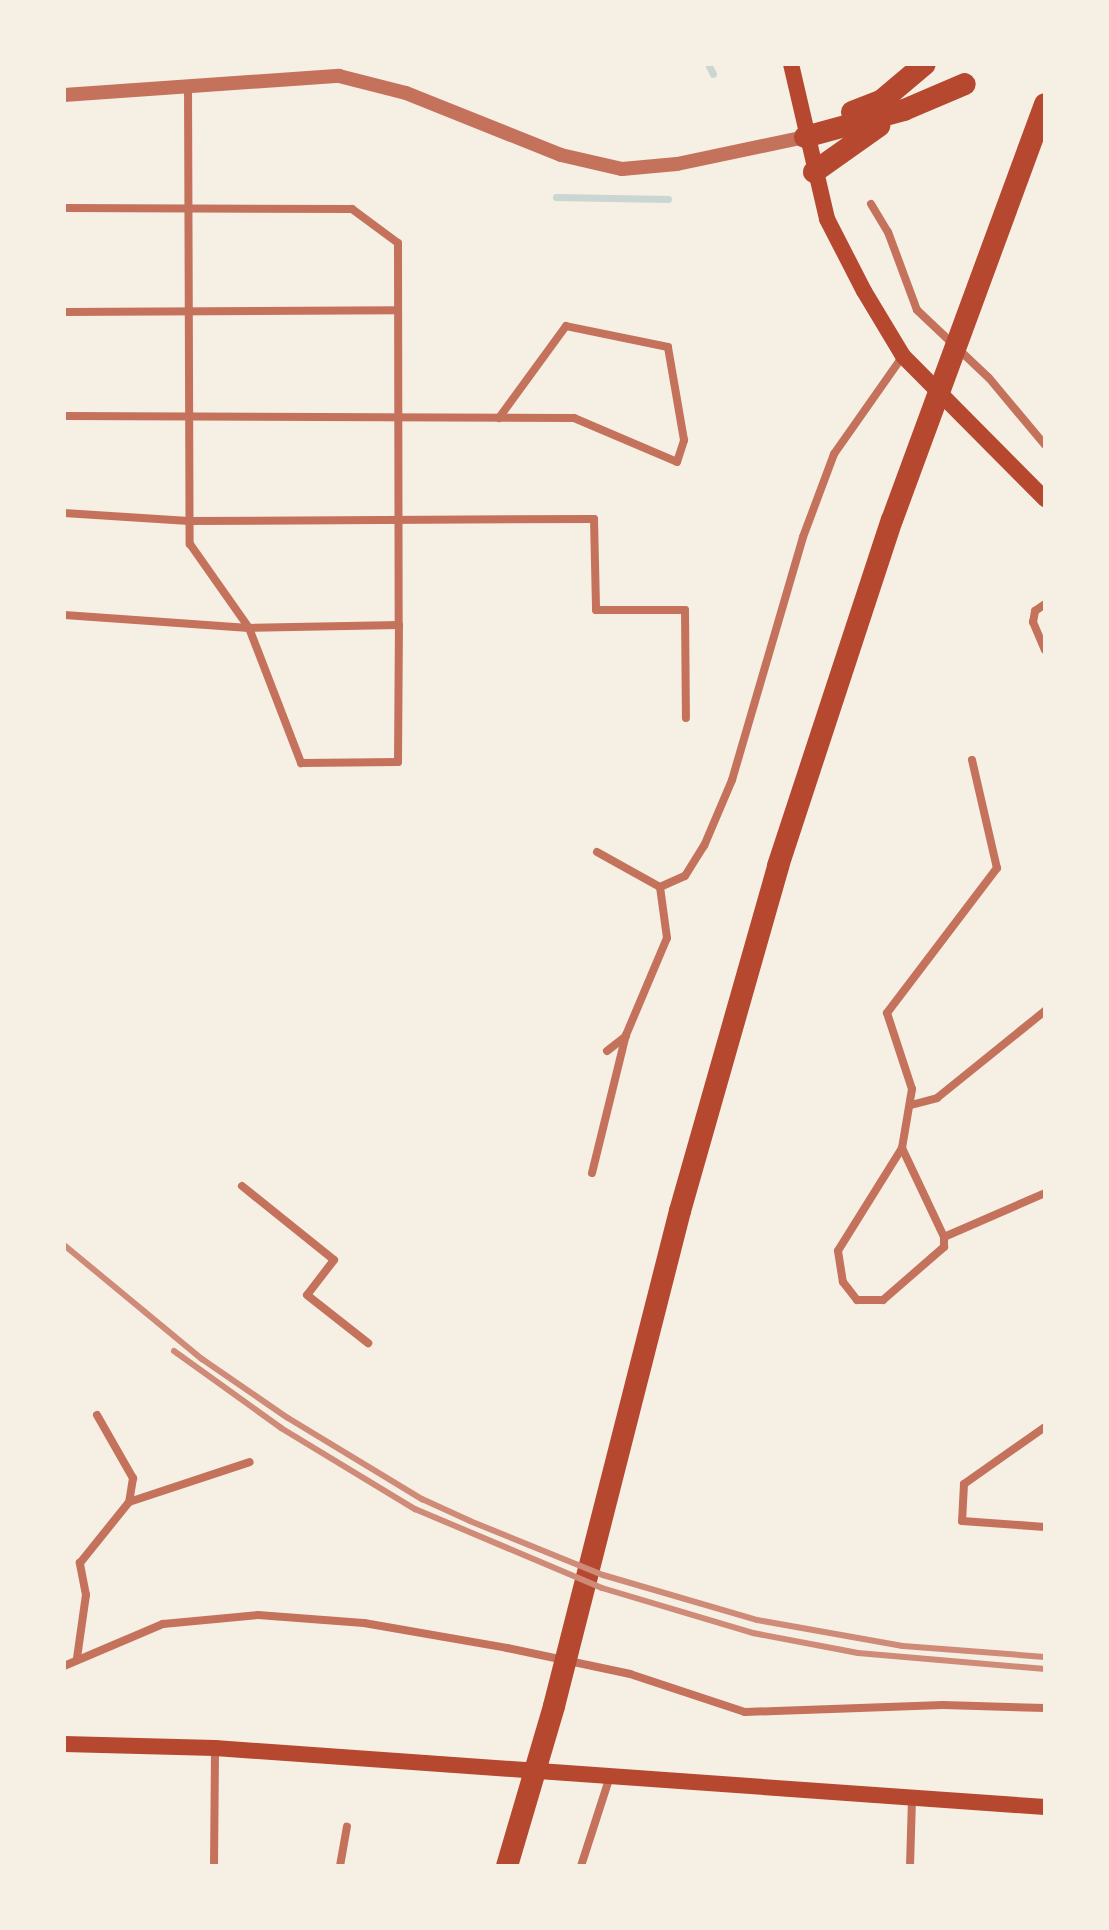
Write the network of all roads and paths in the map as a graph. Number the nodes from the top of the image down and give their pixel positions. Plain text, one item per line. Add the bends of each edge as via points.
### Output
1 (791, 64) edge
2 (925, 64) edge
3 (188, 83) junction
4 (965, 84) dead end
5 (64, 95) edge
6 (1045, 104) edge
7 (904, 110) junction
8 (805, 137) junction
9 (1045, 143) edge
10 (814, 172) junction
11 (871, 204) dead end
12 (64, 208) edge
13 (188, 208) junction
14 (398, 310) junction
15 (64, 312) edge
16 (188, 312) junction
17 (964, 342) junction
18 (903, 356) junction
19 (64, 416) edge
20 (189, 416) junction
21 (398, 417) junction
22 (499, 418) junction
23 (1045, 445) edge
24 (1045, 499) edge
25 (64, 513) edge
26 (189, 521) junction
27 (398, 522) junction
28 (1045, 604) edge
29 (64, 615) edge
30 (399, 625) junction
31 (249, 628) junction
32 (1045, 650) edge
33 (686, 718) dead end
34 (972, 760) dead end
35 (597, 852) dead end
36 (660, 887) junction
37 (1045, 1011) edge
38 (626, 1035) junction
39 (607, 1051) dead end
40 (911, 1105) junction
41 (902, 1148) junction
42 (592, 1173) dead end
43 (242, 1186) dead end
44 (1045, 1193) edge
45 (944, 1237) junction
46 (368, 1343) dead end
47 (97, 1415) dead end
48 (633, 1422) junction
49 (1045, 1427) edge
50 (250, 1462) dead end
51 (129, 1502) junction
52 (1045, 1527) edge
53 (77, 1658) junction
54 (64, 1666) edge
55 (1045, 1708) edge
56 (64, 1744) edge
57 (215, 1748) junction
58 (610, 1776) junction
59 (912, 1797) junction
60 (1045, 1807) edge
61 (347, 1827) dead end
62 (214, 1866) edge
63 (340, 1866) edge
64 (507, 1866) edge
65 (522, 1866) edge
66 (581, 1866) edge
67 (910, 1866) edge

1 - 8 main road
2 - 8 highway via 881,101
3 - 5 street
3 - 8 street via 320,75 360,79 531,145 622,169 677,164
3 - 13 street
4 - 7 highway
6 - 17 highway
7 - 8 highway
7 - 10 highway
8 - 10 main road
9 - 17 highway
10 - 18 main road via 827,219
11 - 23 street via 888,232 917,310 989,378
12 - 13 street
13 - 14 street via 352,209 398,243
13 - 16 street
14 - 16 street
14 - 21 street
15 - 16 street
16 - 20 street
17 - 48 highway via 899,522 771,937
18 - 24 main road
18 - 36 street via 834,454 803,537 732,780 704,846 685,876
19 - 20 street
20 - 21 street
20 - 26 street
21 - 22 street
21 - 27 street
22 - 22 street via 566,326 668,347 684,440 677,462 574,418
25 - 26 street
26 - 27 street
26 - 31 street via 190,544
27 - 30 street
27 - 33 street via 594,519 596,610 685,610
28 - 32 street via 1035,611 1033,622
29 - 31 street
30 - 31 street
30 - 31 street via 398,762 301,763
34 - 40 street via 997,868 887,1013 912,1089
35 - 36 street
36 - 38 street via 667,938
37 - 40 street via 937,1098
38 - 39 street
38 - 42 street
40 - 41 street
41 - 45 street
41 - 45 street via 838,1251 843,1282 857,1300 883,1300 944,1247
43 - 46 street via 334,1260 307,1295
44 - 45 street
47 - 51 street via 133,1478
48 - 64 highway
48 - 65 highway
49 - 52 street via 964,1484 962,1521
50 - 51 street
51 - 53 street via 80,1563 86,1595
53 - 54 street
53 - 55 street via 163,1624 258,1615 364,1623 507,1648 630,1674 745,1712 943,1705
56 - 57 main road
57 - 58 main road
57 - 62 street
58 - 59 main road
58 - 66 street
59 - 60 main road
59 - 67 street
61 - 63 street

